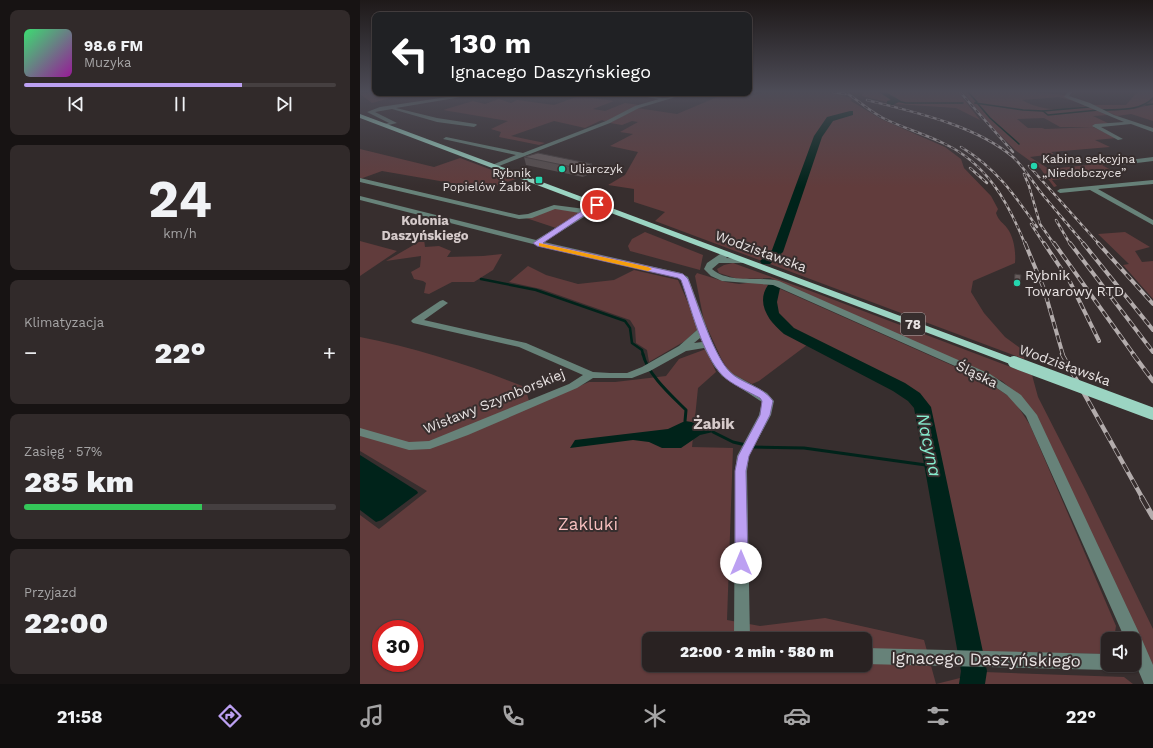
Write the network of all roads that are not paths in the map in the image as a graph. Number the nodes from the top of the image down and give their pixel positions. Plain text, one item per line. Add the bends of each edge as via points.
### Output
1 (383, 124) edge
2 (390, 124) edge
3 (468, 124) edge
4 (603, 124) edge
5 (1115, 124) edge
6 (1137, 124) edge
7 (1153, 124) edge
8 (386, 125) junction
9 (474, 125) dead end
10 (1141, 126) junction
11 (1153, 130) edge
12 (446, 139) dead end
13 (1120, 139) dead end
14 (523, 155) junction
15 (534, 157) edge
16 (1153, 159) edge
17 (571, 164) edge
18 (1113, 164) dead end
19 (494, 166) junction
20 (604, 171) dead end
21 (360, 180) edge
22 (1153, 182) edge
23 (1093, 189) junction
24 (1060, 191) dead end
25 (360, 198) edge
26 (597, 205) junction
27 (584, 211) junction
28 (1149, 218) edge
29 (1153, 223) edge
30 (537, 243) junction
31 (713, 249) junction
32 (726, 254) junction
33 (717, 260) junction
34 (745, 262) junction
35 (443, 303) dead end
36 (703, 330) junction
37 (709, 344) junction
38 (683, 348) junction
39 (590, 375) junction
40 (1153, 414) edge
41 (360, 432) edge
42 (742, 632) edge
43 (1129, 632) edge
44 (872, 656) edge
45 (1101, 662) edge
46 (1141, 666) edge
47 (1153, 684) edge

1 - 8 main road, Wodzisławska / 78
2 - 8 street
3 - 9 street
4 - 14 street
5 - 13 street via 1095,126
6 - 10 street
7 - 10 street
8 - 19 main road, Wodzisławska / 78
10 - 11 street
12 - 14 street
14 - 15 street
14 - 19 street
16 - 18 street
17 - 20 street
19 - 26 main road, Wodzisławska / 78
21 - 27 street via 519,217 554,206
22 - 23 street
23 - 24 street
23 - 28 street
25 - 30 street
26 - 27 street
26 - 31 main road, Wodzisławska / 78
27 - 30 street
28 - 29 street
30 - 36 street via 680,276 684,279
31 - 32 main road, Wodzisławska / 78
31 - 33 main road
32 - 33 street
32 - 34 main road, Wodzisławska / 78
33 - 34 street
33 - 43 street, Śląska via 708,268 714,275 733,280 764,280 777,284 986,376 1016,397 1031,415
34 - 40 main road, Wodzisławska / 78, bridge
35 - 39 street via 416,321 522,345
36 - 37 street
36 - 38 street
37 - 38 street
37 - 42 street via 718,363 727,374 768,401 765,415 743,456 741,471
38 - 39 street via 660,362 628,376
39 - 41 street, Wisławy Szymborskiej via 573,386 430,445 409,446
44 - 45 street, Ignacego Daszyńskiego
46 - 47 street, Śląska

